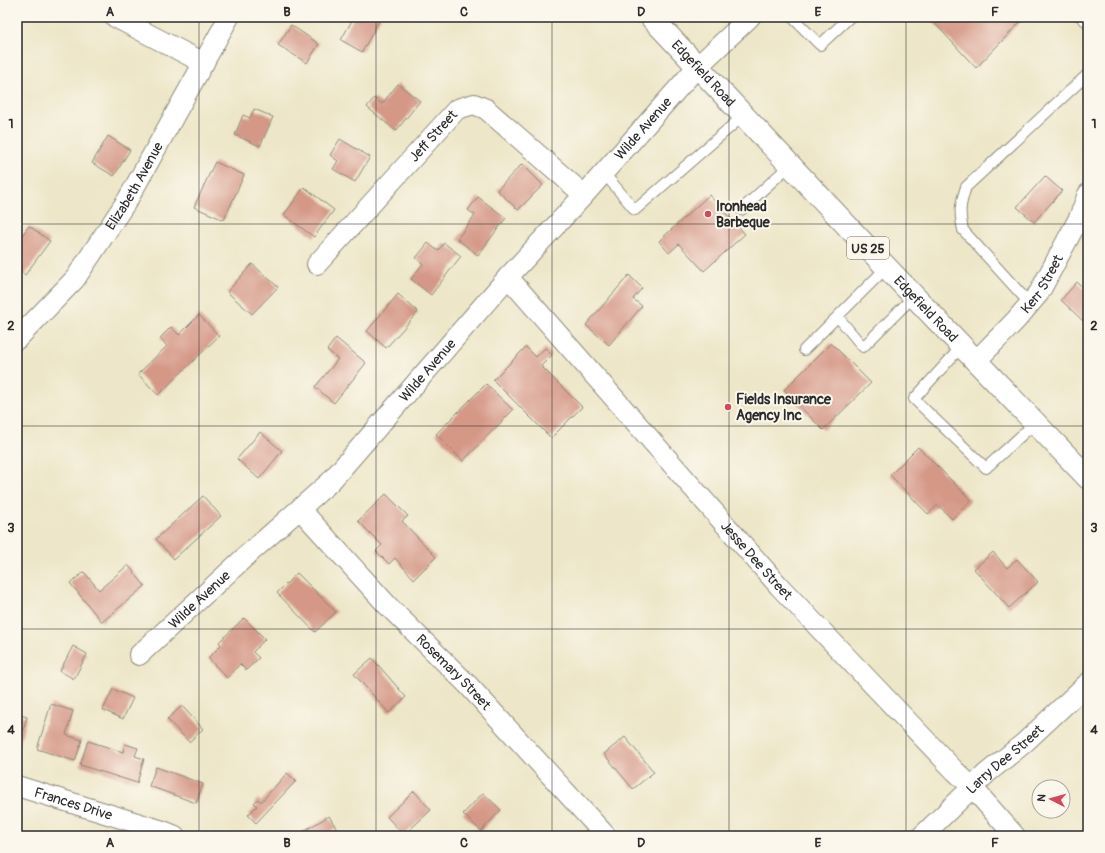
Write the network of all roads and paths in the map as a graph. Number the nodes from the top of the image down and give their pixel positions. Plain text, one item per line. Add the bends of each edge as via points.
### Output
1 (115, 17) edge
2 (229, 17) edge
3 (651, 17) edge
4 (750, 17) edge
5 (792, 17) edge
6 (850, 17) edge
7 (1082, 17) edge
8 (1088, 23) edge
9 (204, 63) junction
10 (697, 67) junction
11 (1088, 74) edge
12 (744, 116) junction
13 (790, 165) junction
14 (604, 172) junction
15 (1088, 194) edge
16 (584, 195) junction
17 (741, 210) dead end
18 (317, 264) dead end
19 (887, 268) junction
20 (508, 277) junction
21 (914, 296) junction
22 (1030, 304) junction
23 (838, 317) junction
24 (17, 339) edge
25 (804, 350) dead end
26 (969, 353) junction
27 (1036, 422) junction
28 (1088, 478) edge
29 (300, 509) junction
30 (139, 655) dead end
31 (1088, 683) edge
32 (17, 786) edge
33 (972, 787) junction
34 (175, 836) edge
35 (606, 836) edge
36 (922, 836) edge
37 (1015, 836) edge

1 - 9 street
2 - 9 street, Elizabeth Avenue
3 - 10 main road, Edgefield Road / US 25
4 - 10 street, Wilde Avenue
5 - 6 lane via 820,45
7 - 8 lane
9 - 24 street, Elizabeth Avenue via 128,199 75,279
10 - 12 main road, Edgefield Road / US 25
10 - 14 street, Wilde Avenue
11 - 22 lane via 966,187 962,201 960,215 964,230
12 - 13 main road, Edgefield Road / US 25
12 - 14 lane via 636,210
13 - 17 lane
13 - 19 main road, Edgefield Road / US 25
14 - 16 street, Wilde Avenue
15 - 22 street, Kerr Street via 1079,218
16 - 18 street, Jeff Street via 486,109 474,104 457,110
16 - 20 street, Wilde Avenue
19 - 21 main road, Edgefield Road / US 25
19 - 23 lane
20 - 29 street, Wilde Avenue via 330,482
20 - 33 street, Jesse Dee Street via 779,586
21 - 23 lane via 864,347
21 - 26 main road, Edgefield Road / US 25
22 - 26 street, Kerr Street via 1016,320
23 - 25 lane
26 - 27 main road, Edgefield Road / US 25
26 - 27 lane via 914,399 986,468
27 - 28 main road, Edgefield Road / US 25
29 - 30 street, Wilde Avenue
29 - 35 street, Rosemary Street via 388,606 468,685
31 - 33 street, Larry Dee Street
32 - 34 street, Frances Drive
33 - 36 street, Larry Dee Street
33 - 37 street, Jesse Dee Street

